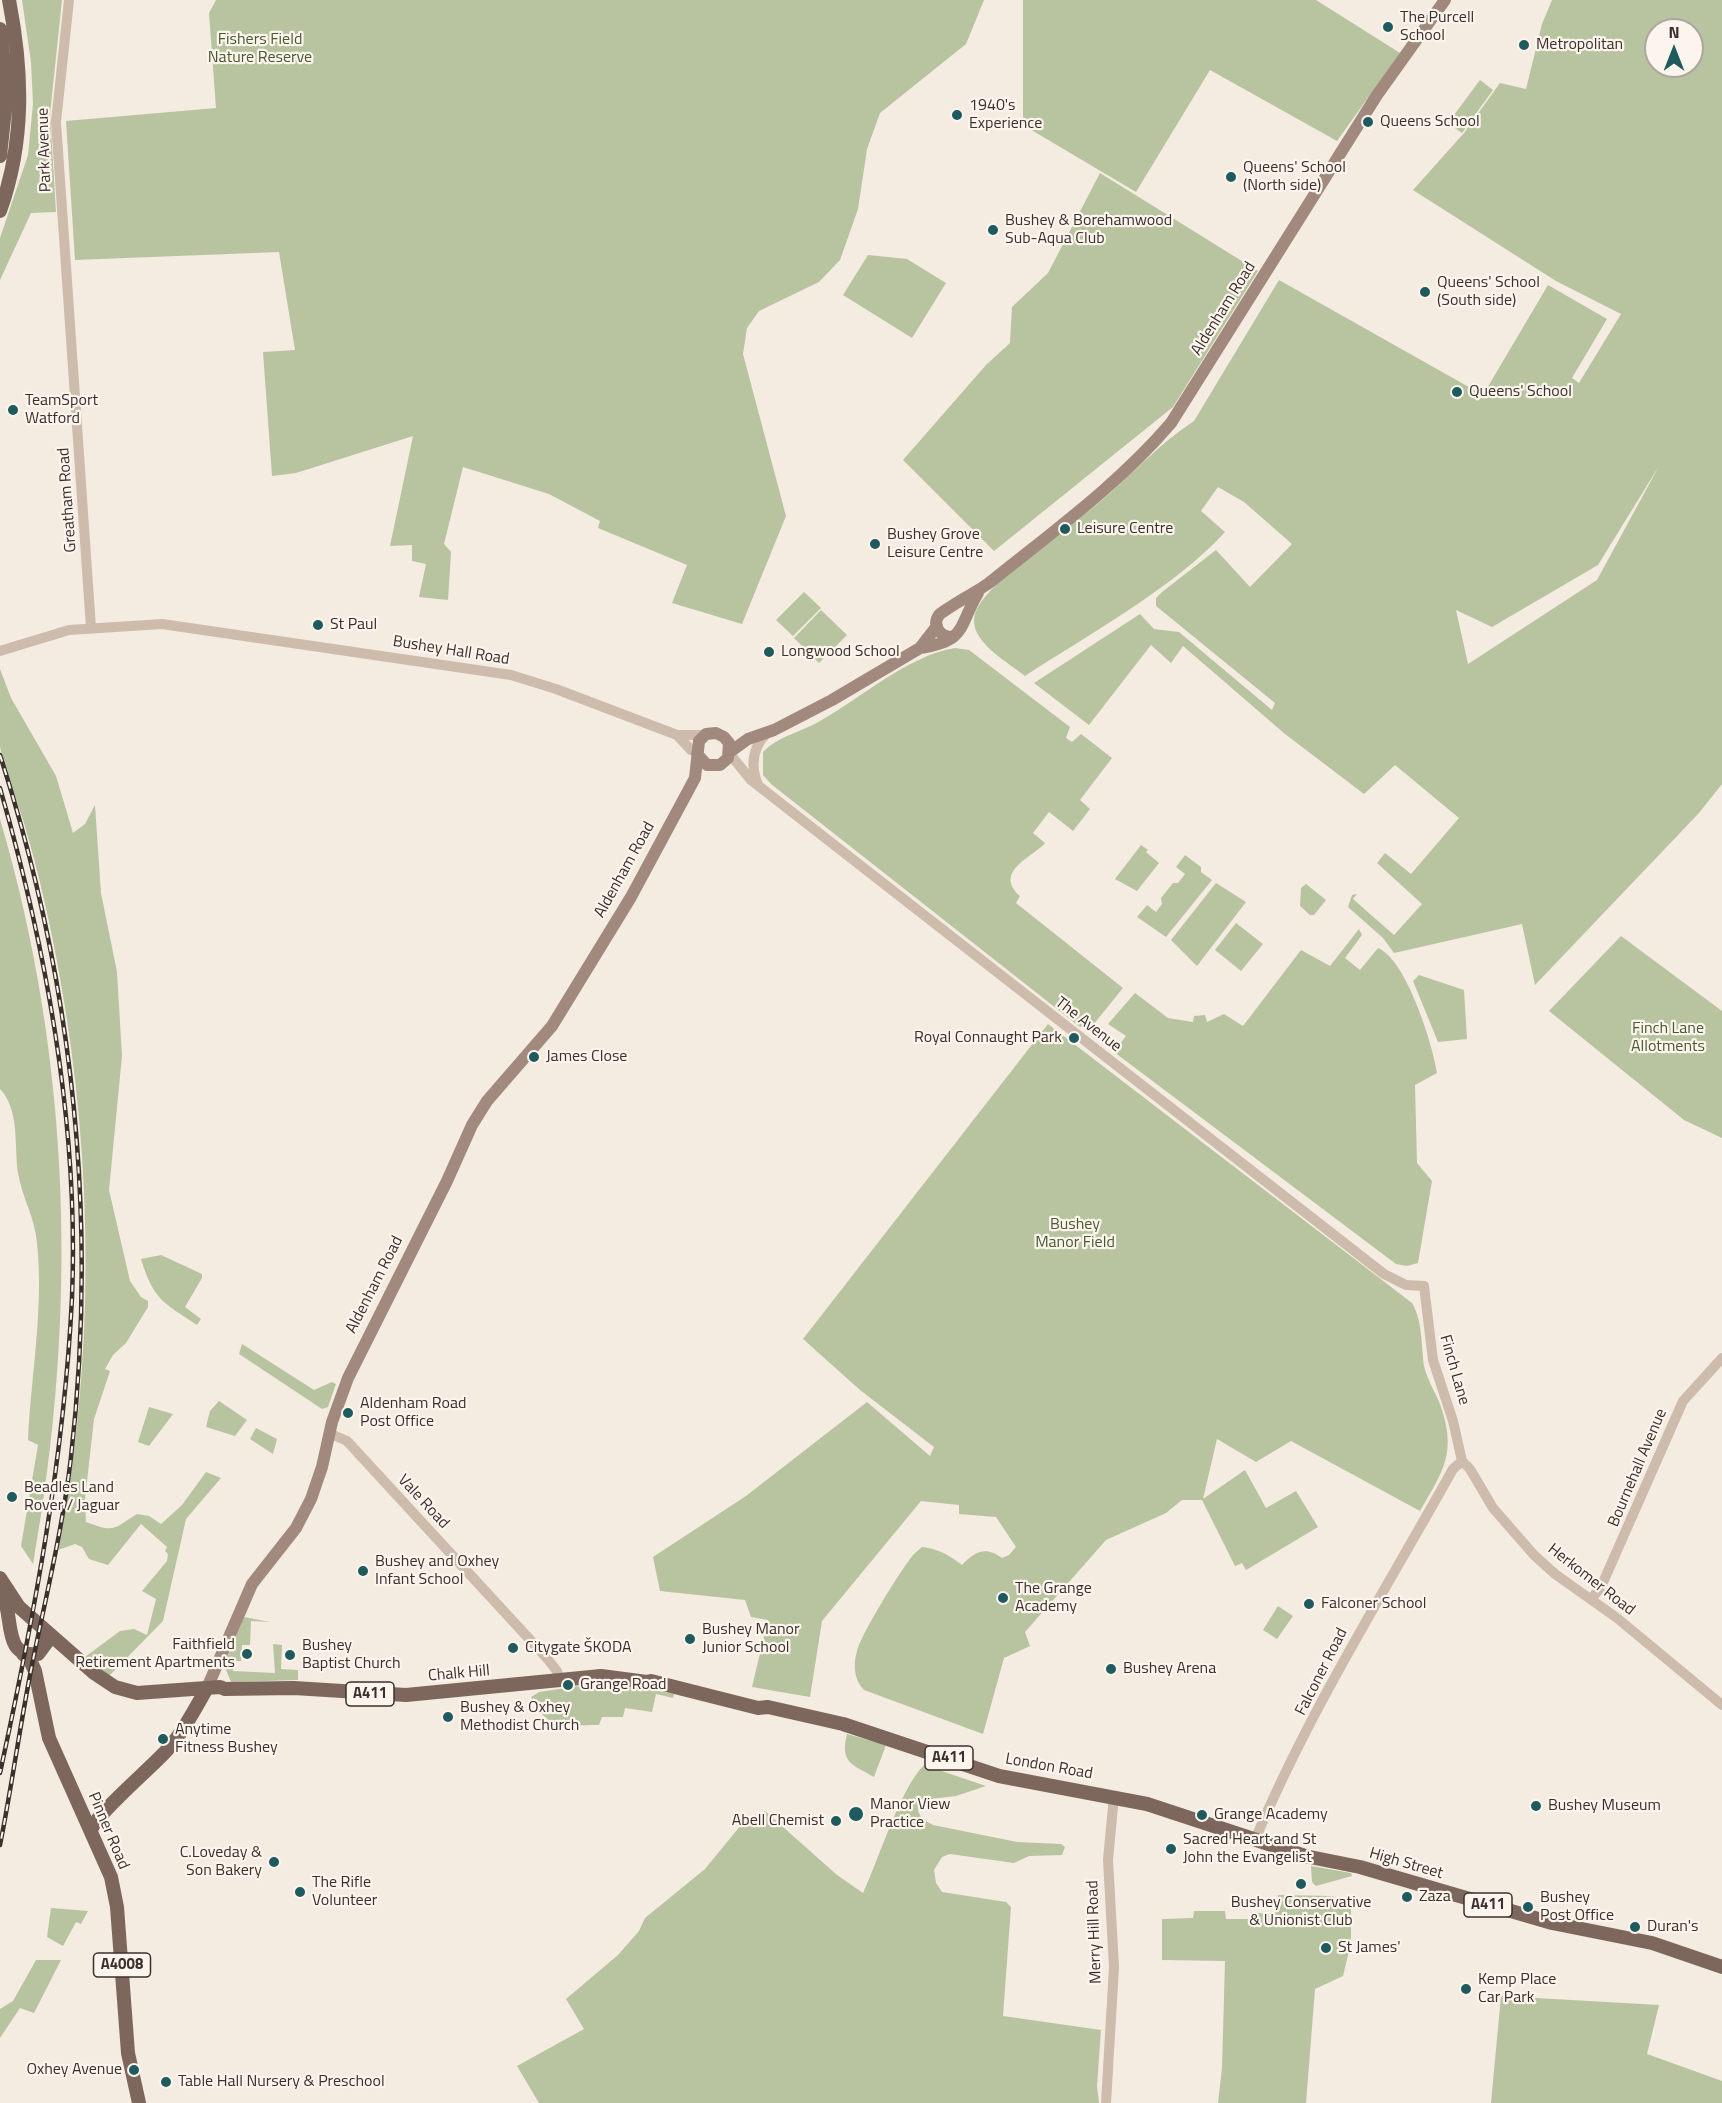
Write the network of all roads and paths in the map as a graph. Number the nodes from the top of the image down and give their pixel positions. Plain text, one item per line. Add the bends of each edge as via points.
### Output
1 (9, 0) edge
2 (69, 0) edge
3 (1445, 0) edge
4 (0, 29) edge
5 (0, 156) edge
6 (0, 211) edge
7 (68, 300) joint
8 (980, 590) junction
9 (949, 610) junction
10 (963, 624) junction
11 (937, 626) junction
12 (91, 627) junction
13 (952, 637) junction
14 (920, 648) junction
15 (0, 651) edge
16 (767, 733) junction
17 (677, 735) junction
18 (704, 735) junction
19 (724, 737) junction
20 (748, 739) junction
21 (697, 752) junction
22 (730, 752) junction
23 (718, 765) junction
24 (741, 771) junction
25 (695, 778) junction
26 (758, 785) junction
27 (1424, 1286) joint
28 (1722, 1358) edge
29 (329, 1433) junction
30 (1461, 1461) junction
31 (0, 1578) edge
32 (0, 1588) edge
33 (1592, 1598) junction
34 (26, 1613) junction
35 (4, 1629) edge
36 (45, 1630) junction
37 (0, 1650) edge
38 (66, 1650) junction
39 (19, 1652) junction
40 (35, 1671) junction
41 (559, 1680) junction
42 (516, 1686) joint
43 (205, 1691) junction
44 (175, 1692) junction
45 (1722, 1704) edge
46 (192, 1715) junction
47 (1114, 1796) junction
48 (82, 1809) junction
49 (104, 1810) junction
50 (91, 1830) junction
51 (1255, 1840) junction
52 (1722, 1967) edge
53 (139, 2103) edge
54 (1106, 2103) edge

1 - 6 main road via 20,70 20,118
2 - 7 street, Park Avenue via 56,122
3 - 8 main road, Aldenham Road via 1377,95 1171,423 1115,478
4 - 5 main road via 7,90
7 - 12 street, Greatham Road
8 - 9 main road, Aldenham Road
8 - 10 main road, Aldenham Road
9 - 10 main road via 958,613
9 - 11 main road via 940,615
10 - 13 main road
11 - 13 main road via 941,634
11 - 14 main road
12 - 15 street, Bushey Hall Road via 59,632
12 - 17 street, Bushey Hall Road via 162,624 491,671 556,689
13 - 14 main road
14 - 16 main road
16 - 20 main road
16 - 26 street via 753,756
17 - 18 street, Bushey Hall Road
17 - 21 street, Bushey Hall Road
18 - 19 main road via 716,733
18 - 21 main road
19 - 20 main road
19 - 22 main road
20 - 22 main road
21 - 23 main road via 706,765
21 - 25 main road, Aldenham Road
22 - 23 main road
22 - 24 street, The Avenue
23 - 24 street, The Avenue
23 - 25 main road
24 - 26 street, The Avenue
25 - 29 main road, Aldenham Road via 631,897 552,1026 492,1094 472,1125 360,1351
26 - 27 street, The Avenue via 1384,1274 1406,1285
27 - 30 street, Finch Lane via 1432,1360 1453,1421
28 - 33 street, Bournehall Avenue via 1687,1395 1606,1576
29 - 41 street, Vale Road via 347,1441 545,1656
29 - 43 main road, Aldenham Road via 322,1467 296,1528 252,1584
30 - 33 street, Herkomer Road via 1493,1508 1534,1555
30 - 51 street, Falconer Road via 1368,1616 1276,1789
31 - 34 main road
32 - 35 main road via 5,1603
33 - 45 street, Herkomer Road
34 - 35 main road via 16,1613
34 - 36 main road
35 - 39 main road via 6,1640
36 - 38 main road, Chalk Hill / A411
36 - 39 main road via 43,1650 38,1654
37 - 39 main road
38 - 40 main road via 50,1653 40,1660
38 - 44 main road, Chalk Hill / A411 via 124,1691
39 - 40 main road, Pinner Road / A4008 via 30,1660
40 - 48 main road, Pinner Road / A4008 via 50,1738
41 - 42 main road, London Road / A411
41 - 47 main road, London Road / A411 via 614,1676 618,1672 646,1676 651,1681 759,1701 768,1707 843,1724 999,1776
42 - 43 main road, Chalk Hill / A411 via 406,1695 285,1688
43 - 44 main road, Chalk Hill / A411 via 184,1688
43 - 46 main road, Aldenham Road
44 - 46 main road via 189,1702
46 - 49 main road, Aldenham Road via 154,1764
47 - 51 main road, London Road / A411
47 - 54 street, Merry Hill Road via 1108,1860 1114,1966
48 - 49 main road
48 - 50 main road, Pinner Road / A4008
49 - 50 main road, Aldenham Road
50 - 53 main road, Pinner Road / A4008 via 114,1891 128,2053
51 - 52 main road, High Street / A411 via 1552,1923 1652,1943

